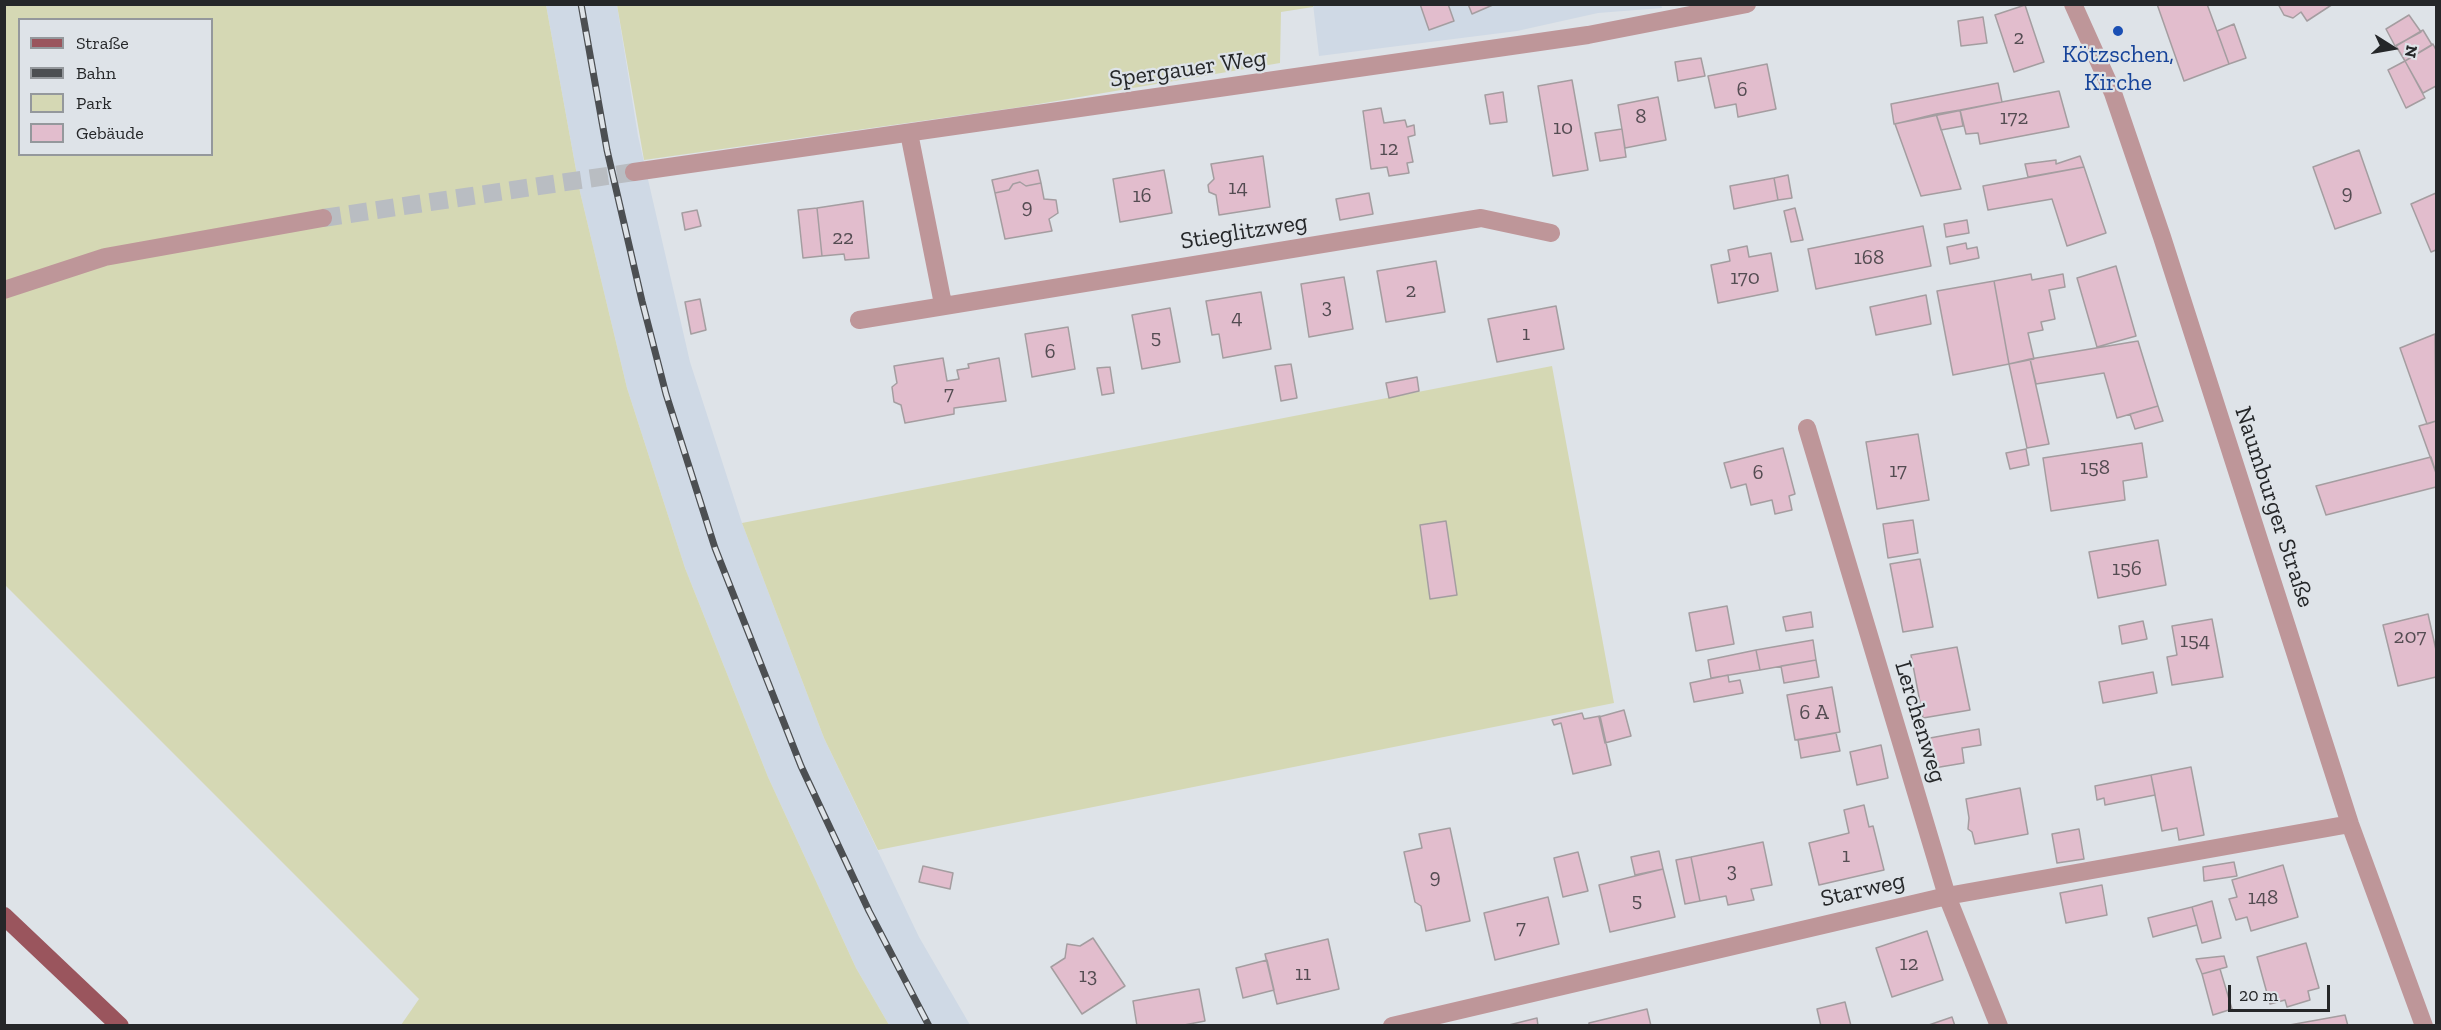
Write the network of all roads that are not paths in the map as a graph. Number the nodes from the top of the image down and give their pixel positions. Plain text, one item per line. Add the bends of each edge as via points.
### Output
1 (1747, 4) edge
2 (2073, 4) edge
3 (909, 133) junction
4 (634, 172) tunnel mouth
5 (323, 218) tunnel mouth
6 (1551, 233) dead end
7 (4, 290) edge
8 (943, 304) junction
9 (859, 320) dead end
10 (1807, 428) dead end
11 (2350, 824) junction
12 (1947, 896) junction
13 (4, 916) edge
14 (120, 1026) edge
15 (1392, 1026) edge
16 (1999, 1026) edge
17 (2424, 1026) edge

1 - 3 street, Spergauer Weg via 1588,35
2 - 11 street, Naumburger Straße via 2113,93 2155,215
3 - 4 street, Spergauer Weg
3 - 8 street
5 - 7 street via 105,257
6 - 8 street, Stieglitzweg via 1480,218
8 - 9 street, Stieglitzweg
10 - 12 street, Lerchenweg
11 - 12 street, Starweg
11 - 17 street, Naumburger Straße
12 - 15 street, Starweg
12 - 16 street, Lerchenweg
13 - 14 main road

